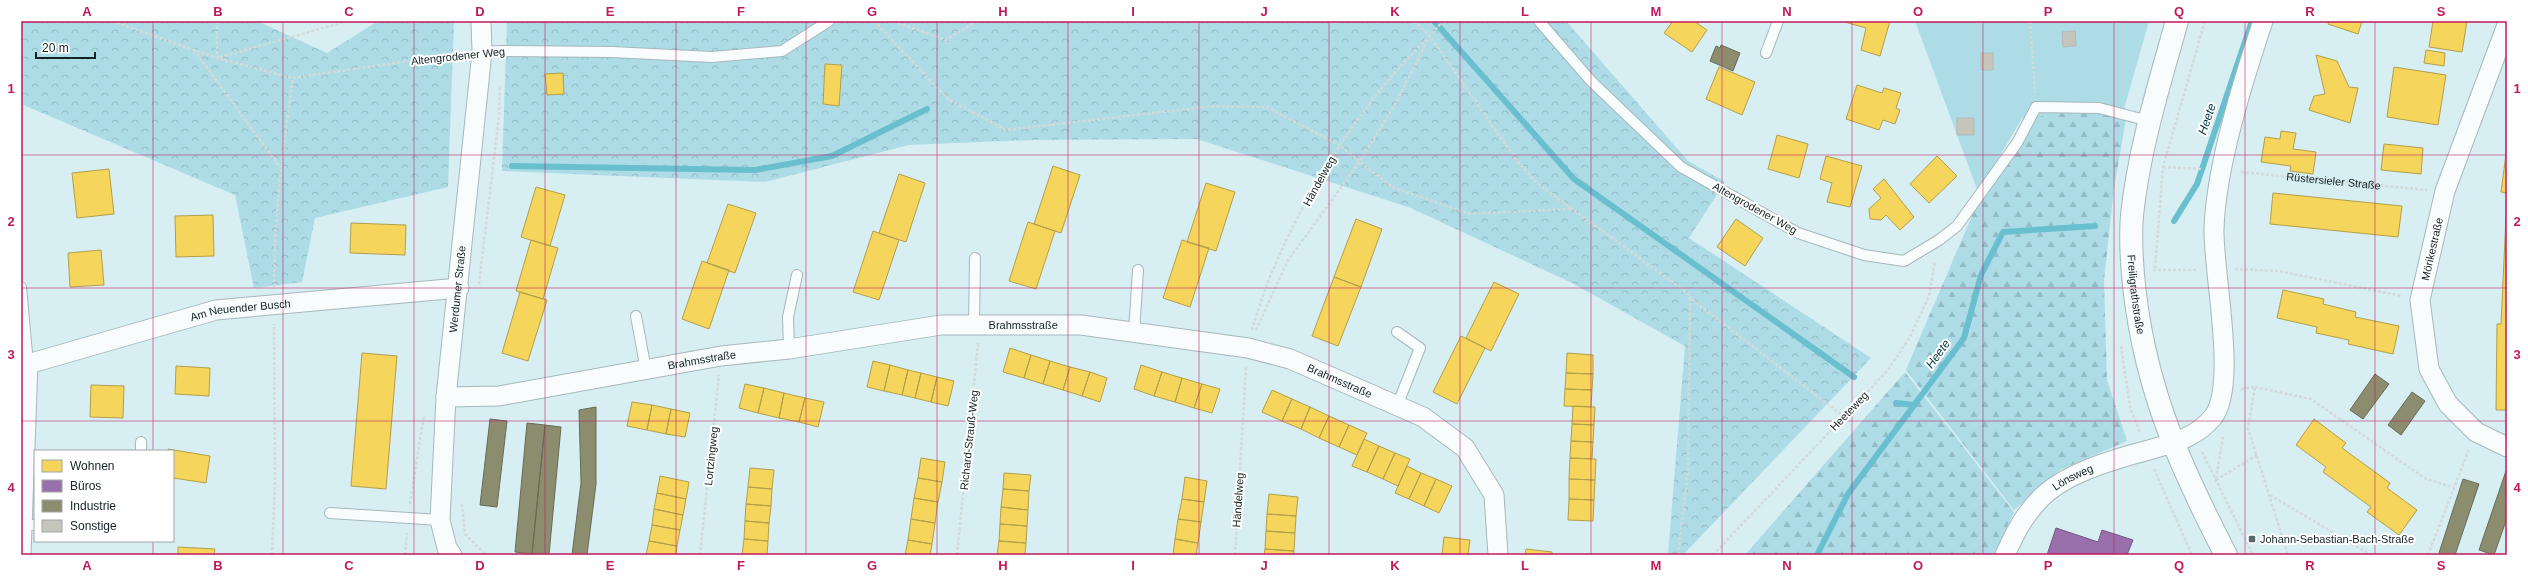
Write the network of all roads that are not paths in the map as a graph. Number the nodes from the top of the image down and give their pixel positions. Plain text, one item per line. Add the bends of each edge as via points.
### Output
1 (481, 21) edge
2 (829, 21) edge
3 (1539, 21) edge
4 (1778, 21) edge
5 (2177, 21) edge
6 (2263, 21) edge
7 (2507, 25) edge
8 (482, 52) junction
9 (1766, 54) dead end
10 (2149, 121) junction
11 (975, 258) dead end
12 (1138, 270) dead end
13 (797, 275) dead end
14 (21, 286) edge
15 (459, 288) junction
16 (636, 316) dead end
17 (977, 325) junction
18 (1398, 332) dead end
19 (1134, 333) junction
20 (789, 349) junction
21 (24, 365) edge
22 (646, 370) junction
23 (446, 397) junction
24 (1397, 406) junction
25 (2172, 444) junction
26 (2507, 447) edge
27 (330, 513) dead end
28 (440, 520) junction
29 (29, 525) edge
30 (21, 555) edge
31 (452, 555) edge
32 (1498, 555) edge
33 (2005, 555) edge
34 (2226, 555) edge

1 - 8 street, Werdumer Straße
2 - 8 lane, Altengrodener Weg via 782,51 712,57 612,52
3 - 10 lane, Altengrodener Weg via 1591,81 1681,167 1798,233 1864,255 1904,261 1957,226 2017,143 2036,106 2099,108
4 - 9 lane
5 - 10 main road, Freiligrathstraße
6 - 25 street via 2242,87 2222,169 2214,228 2224,359 2223,392 2213,416 2193,435
7 - 26 street, Mörikestraße via 2445,191 2420,300 2429,369 2448,404 2476,432
8 - 15 street, Werdumer Straße
10 - 25 main road, Freiligrathstraße via 2132,216 2132,270 2145,360
11 - 17 lane
12 - 19 lane
13 - 20 lane via 788,317
14 - 21 lane
15 - 21 street, Am Neuender Busch via 216,310
15 - 23 street, Werdumer Straße
16 - 22 lane
17 - 19 street, Brahmsstraße via 1081,325
17 - 20 street, Brahmsstraße via 941,325
18 - 24 lane via 1420,348
19 - 24 street, Brahmsstraße via 1248,348 1290,359
20 - 22 street, Brahmsstraße via 721,356
21 - 29 street
22 - 23 street, Brahmsstraße via 499,396
23 - 28 street, Werdumer Straße
24 - 32 street, Brahmsstraße via 1423,417 1465,448 1494,495
25 - 33 street, Lönsweg via 2067,478 2039,499 2020,523
25 - 34 main road, Freiligrathstraße
27 - 28 lane
28 - 31 street, Werdumer Straße via 447,548
29 - 30 street

